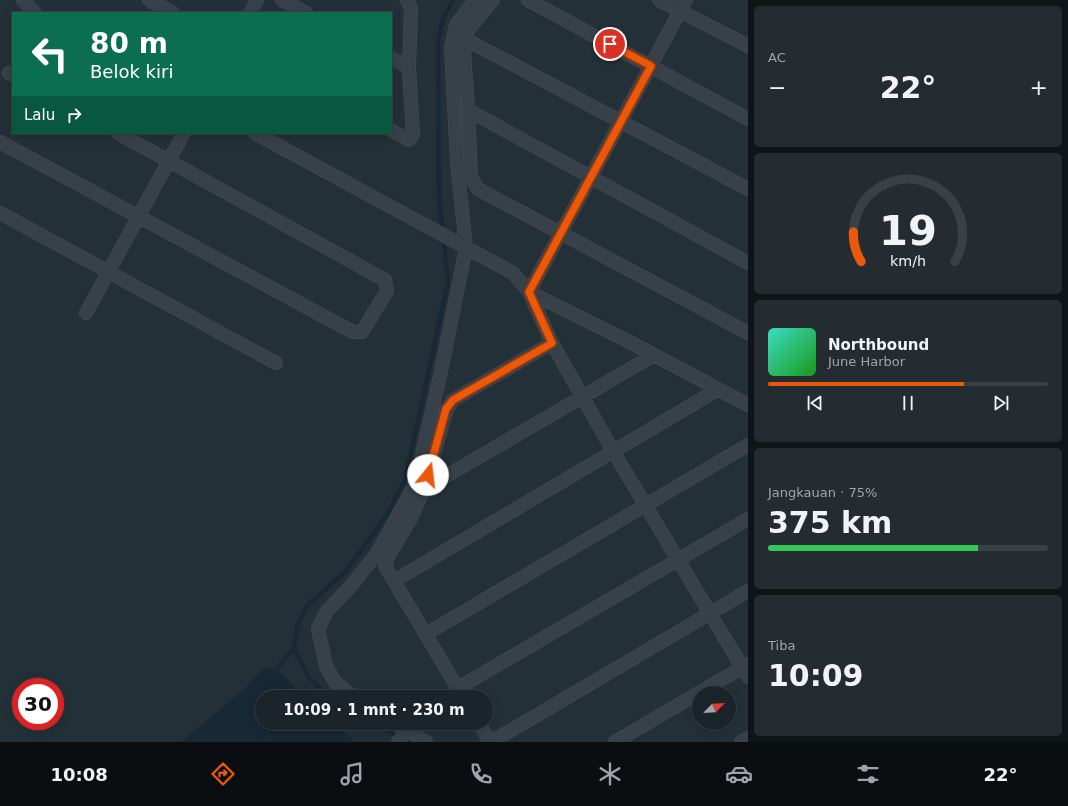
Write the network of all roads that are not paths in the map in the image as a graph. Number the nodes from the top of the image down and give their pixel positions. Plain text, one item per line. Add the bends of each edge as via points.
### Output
1 (23, 0) edge
2 (150, 0) edge
3 (257, 0) edge
4 (282, 0) edge
5 (407, 0) edge
6 (475, 0) edge
7 (493, 0) edge
8 (528, 0) edge
9 (659, 0) edge
10 (683, 6) edge
11 (34, 12) edge
12 (171, 12) edge
13 (251, 12) edge
14 (304, 12) edge
15 (465, 39) junction
16 (748, 46) edge
17 (392, 58) edge
18 (651, 66) junction
19 (409, 67) junction
20 (468, 110) junction
21 (748, 118) edge
22 (622, 122) junction
23 (392, 131) edge
24 (120, 134) edge
25 (183, 134) edge
26 (257, 134) edge
27 (0, 142) edge
28 (169, 161) junction
29 (591, 178) junction
30 (748, 189) edge
31 (0, 213) edge
32 (139, 216) junction
33 (562, 233) junction
34 (461, 245) junction
35 (748, 264) edge
36 (109, 272) junction
37 (529, 292) junction
38 (86, 314) dead end
39 (748, 333) edge
40 (552, 343) junction
41 (654, 355) junction
42 (276, 363) dead end
43 (717, 390) junction
44 (582, 396) junction
45 (748, 405) edge
46 (748, 445) edge
47 (614, 451) junction
48 (424, 489) junction
49 (645, 505) junction
50 (748, 519) edge
51 (678, 560) junction
52 (394, 581) junction
53 (748, 591) edge
54 (710, 612) junction
55 (426, 634) junction
56 (746, 670) edge
57 (345, 690) edge
58 (459, 690) edge
59 (466, 690) edge
60 (483, 730) edge
61 (406, 731) joint
62 (748, 738) edge
63 (398, 742) edge
64 (426, 742) edge
65 (490, 742) edge
66 (615, 742) edge
67 (741, 742) edge

1 - 11 street
2 - 12 street
3 - 13 street
4 - 14 street
5 - 19 street via 410,8
6 - 34 street via 456,25 451,48
7 - 15 street via 468,30
8 - 18 street
9 - 10 street
10 - 16 street
10 - 18 street
15 - 20 street
15 - 22 street
17 - 19 street
18 - 21 street
18 - 22 street
19 - 23 street via 413,135 409,140
20 - 29 street
20 - 33 street via 471,177 478,189
22 - 29 street
22 - 30 street
24 - 28 street
25 - 28 street
26 - 34 street
27 - 32 street
28 - 32 street
28 - 32 street via 385,280 387,291 362,332 353,332
29 - 33 street
29 - 35 street
31 - 36 street
32 - 36 street
33 - 37 street
33 - 39 street
34 - 37 street via 513,273
34 - 57 street via 440,376 415,485 377,553 327,611 318,629 326,666 335,682
36 - 38 street
36 - 42 street
37 - 40 street
37 - 41 street
40 - 44 street
40 - 48 street via 453,400 446,409
41 - 43 street
41 - 44 street
43 - 45 street
43 - 47 street
44 - 47 street
44 - 48 street
46 - 49 street
47 - 49 street
47 - 52 street
48 - 52 street via 410,520 388,555 385,566
49 - 51 street
49 - 55 street
50 - 51 street
51 - 54 street
51 - 59 street
52 - 55 street
53 - 54 street
54 - 56 street
54 - 65 street
55 - 58 street
56 - 66 street
60 - 65 street
61 - 63 street
61 - 64 street
62 - 67 street

